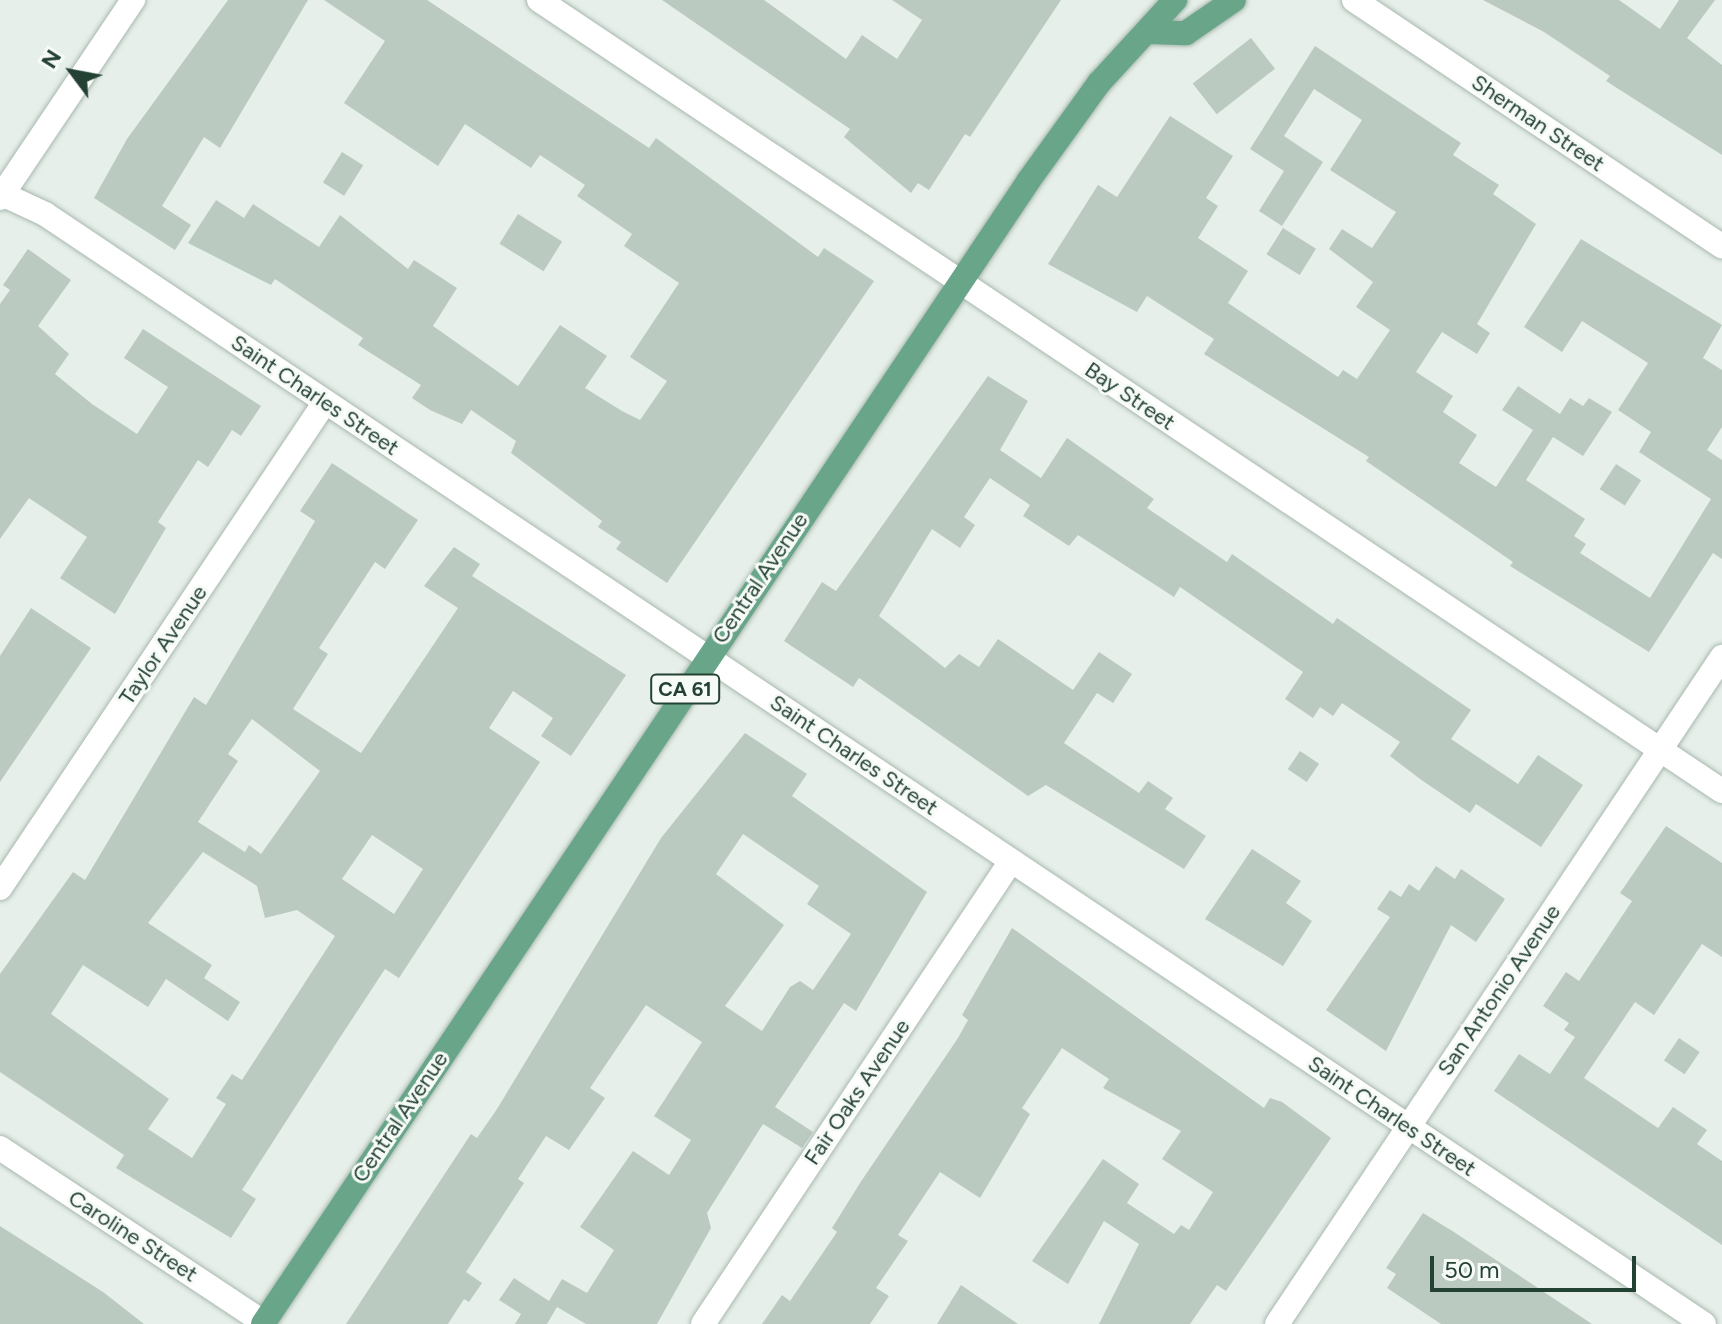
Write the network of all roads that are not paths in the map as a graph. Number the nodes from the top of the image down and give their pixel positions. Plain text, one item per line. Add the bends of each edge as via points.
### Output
1 (133, 0) edge
2 (539, 0) edge
3 (1157, 0) edge
4 (1175, 0) edge
5 (1234, 0) edge
6 (1354, 0) edge
7 (1149, 32) junction
8 (1, 195) edge
9 (1722, 246) edge
10 (960, 282) junction
11 (325, 402) junction
12 (708, 656) junction
13 (1722, 657) edge
14 (1661, 750) junction
15 (1722, 791) edge
16 (1011, 861) junction
17 (0, 888) edge
18 (1407, 1127) junction
19 (0, 1148) edge
20 (264, 1323) edge
21 (703, 1324) edge
22 (1277, 1324) edge
23 (1704, 1324) edge

1 - 8 street
2 - 10 street, Bay Street
3 - 7 street
4 - 7 main road, CA 61
5 - 7 main road via 1186,33
6 - 9 street, Sherman Street
7 - 10 main road, Central Avenue / CA 61 via 1099,83
8 - 11 street, Saint Charles Street via 45,214
10 - 12 main road, Central Avenue / CA 61
10 - 14 street, Bay Street
11 - 12 street, Saint Charles Street
11 - 17 street, Taylor Avenue
12 - 16 street, Saint Charles Street
12 - 20 main road, Central Avenue / CA 61
13 - 14 street, San Antonio Avenue
14 - 15 street, Bay Street
14 - 18 street, San Antonio Avenue
16 - 18 street, Saint Charles Street
16 - 21 street, Fair Oaks Avenue
18 - 22 street, San Antonio Avenue
18 - 23 street, Saint Charles Street
19 - 20 street, Caroline Street

